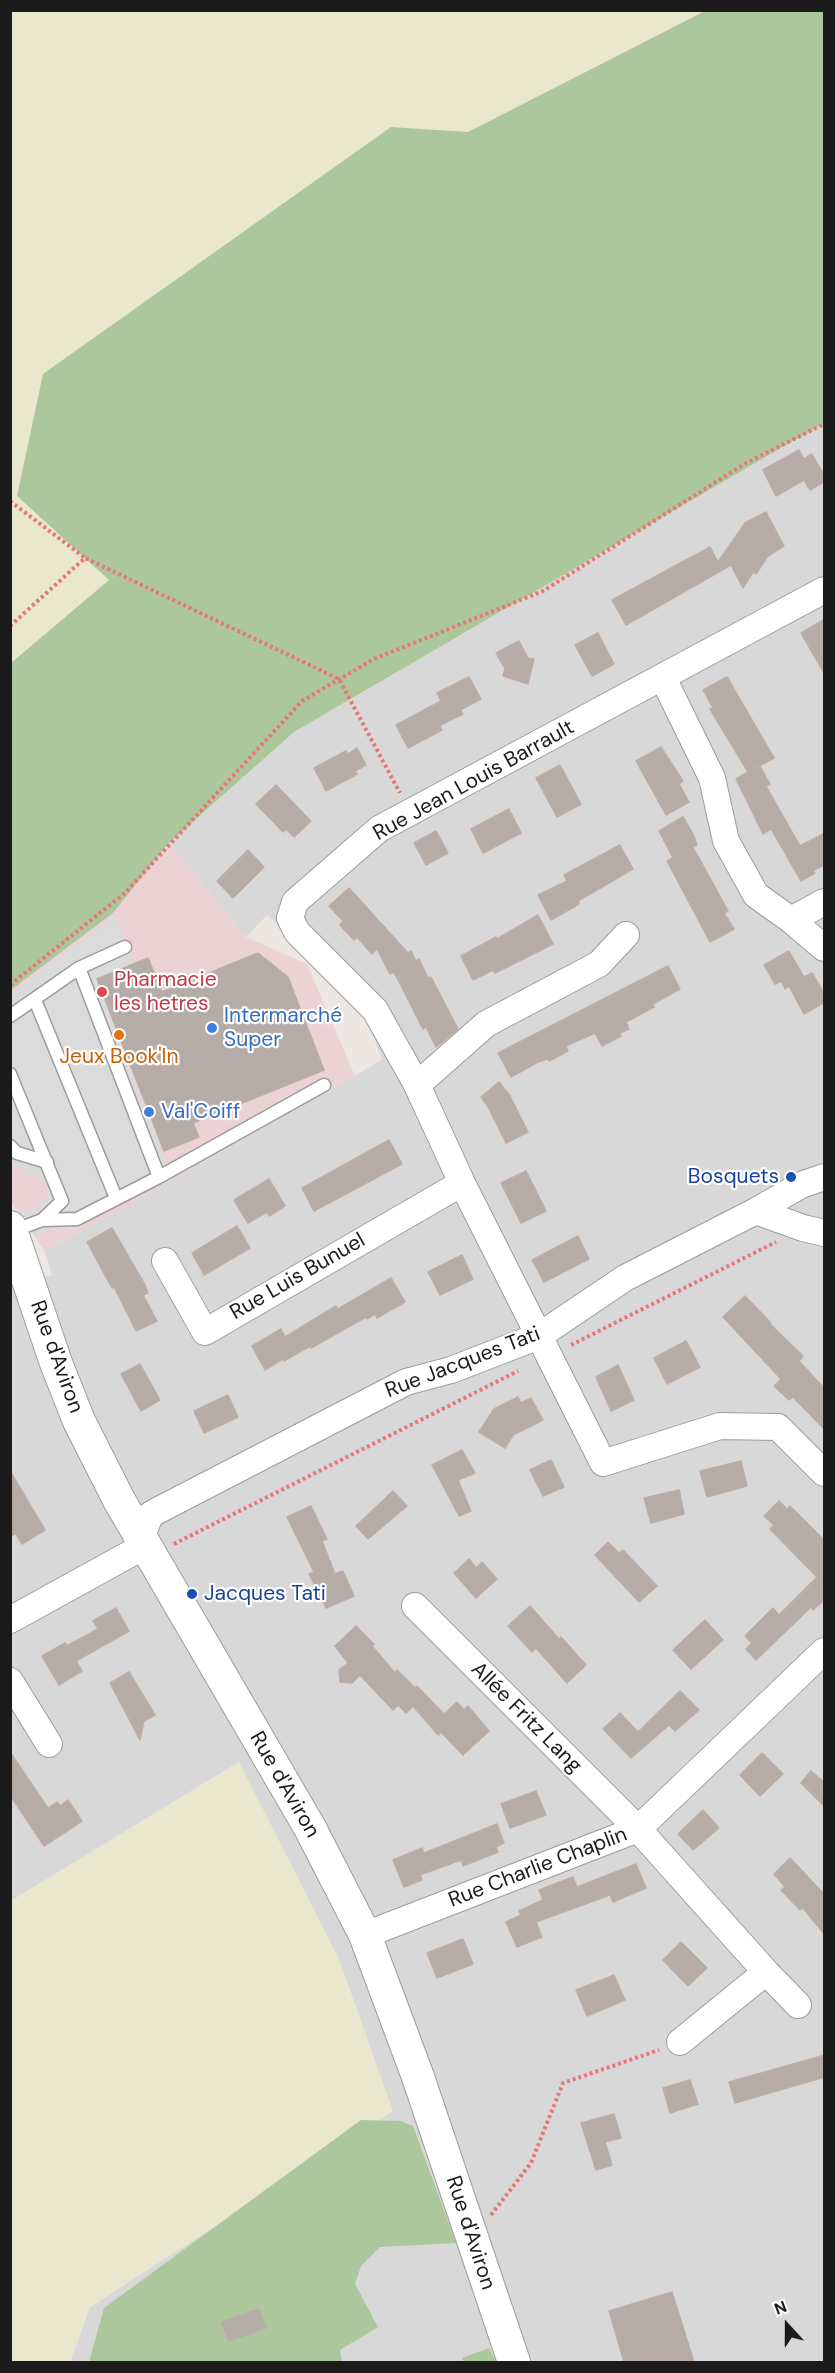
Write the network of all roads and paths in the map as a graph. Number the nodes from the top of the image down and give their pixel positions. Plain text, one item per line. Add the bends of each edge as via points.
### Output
1 (825, 424) edge
2 (10, 501) edge
3 (85, 558) junction
4 (825, 590) edge
5 (10, 626) edge
6 (663, 678) junction
7 (339, 679) junction
8 (410, 813) junction
9 (825, 902) edge
10 (791, 920) junction
11 (626, 935) dead end
12 (125, 947) dead end
13 (825, 948) edge
14 (79, 968) junction
15 (10, 985) edge
16 (35, 1000) junction
17 (10, 1016) edge
18 (10, 1074) edge
19 (324, 1084) dead end
20 (417, 1085) junction
21 (10, 1146) edge
22 (47, 1162) junction
23 (159, 1177) junction
24 (825, 1177) edge
25 (462, 1183) junction
26 (116, 1198) junction
27 (756, 1211) junction
28 (42, 1220) junction
29 (12, 1229) edge
30 (814, 1230) edge
31 (165, 1261) dead end
32 (544, 1346) junction
33 (825, 1473) edge
34 (147, 1546) junction
35 (415, 1606) dead end
36 (11, 1619) edge
37 (825, 1651) edge
38 (10, 1681) edge
39 (49, 1744) dead end
40 (638, 1829) junction
41 (365, 1935) junction
42 (766, 1972) junction
43 (798, 2005) dead end
44 (680, 2043) joint
45 (490, 2216) dead end
46 (514, 2362) edge

1 - 7 path via 746,463 543,591 374,659
2 - 3 path
3 - 5 path
3 - 7 path
4 - 6 street, Rue Jean Louis Barrault
6 - 8 street, Rue Jean Louis Barrault
6 - 10 street via 712,778 726,841 756,895
7 - 8 path
7 - 15 path via 302,701 125,893
8 - 20 street, Rue Jean Louis Barrault via 379,829 295,902 290,918 297,932 375,1010
9 - 10 street
10 - 13 street
11 - 20 street via 599,964 486,1024
12 - 14 lane
14 - 16 lane
14 - 23 lane
16 - 17 lane
16 - 26 lane
18 - 22 lane
19 - 23 lane
20 - 25 street, Rue Jean Louis Barrault
21 - 22 lane via 17,1153
22 - 28 lane via 62,1201
23 - 26 lane
24 - 27 street, Rue Jacques Tati via 801,1185
25 - 31 street, Rue Luis Bunuel via 205,1332
25 - 32 street, Rue Jean Louis Barrault
26 - 28 lane via 77,1219
27 - 30 street
27 - 32 street, Rue Jacques Tati via 625,1278
28 - 29 lane
29 - 34 street, Rue d'Aviron via 79,1421
30 - 32 path
32 - 33 street, Rue Jean Louis Barrault via 603,1463 720,1426 778,1427
32 - 34 path
32 - 34 street, Rue Jacques Tati via 395,1387 150,1515
34 - 36 street, Rue Jacques Tati
34 - 41 street, Rue d'Aviron via 310,1828
35 - 40 street, Allée Fritz Lang
37 - 40 street, Rue Charlie Chaplin
38 - 39 street
40 - 41 street, Rue Charlie Chaplin
40 - 42 street, Allée Fritz Lang
41 - 46 street, Rue d'Aviron via 418,2077
42 - 43 street, Allée Fritz Lang
42 - 44 street
44 - 45 path via 563,2083 531,2163

